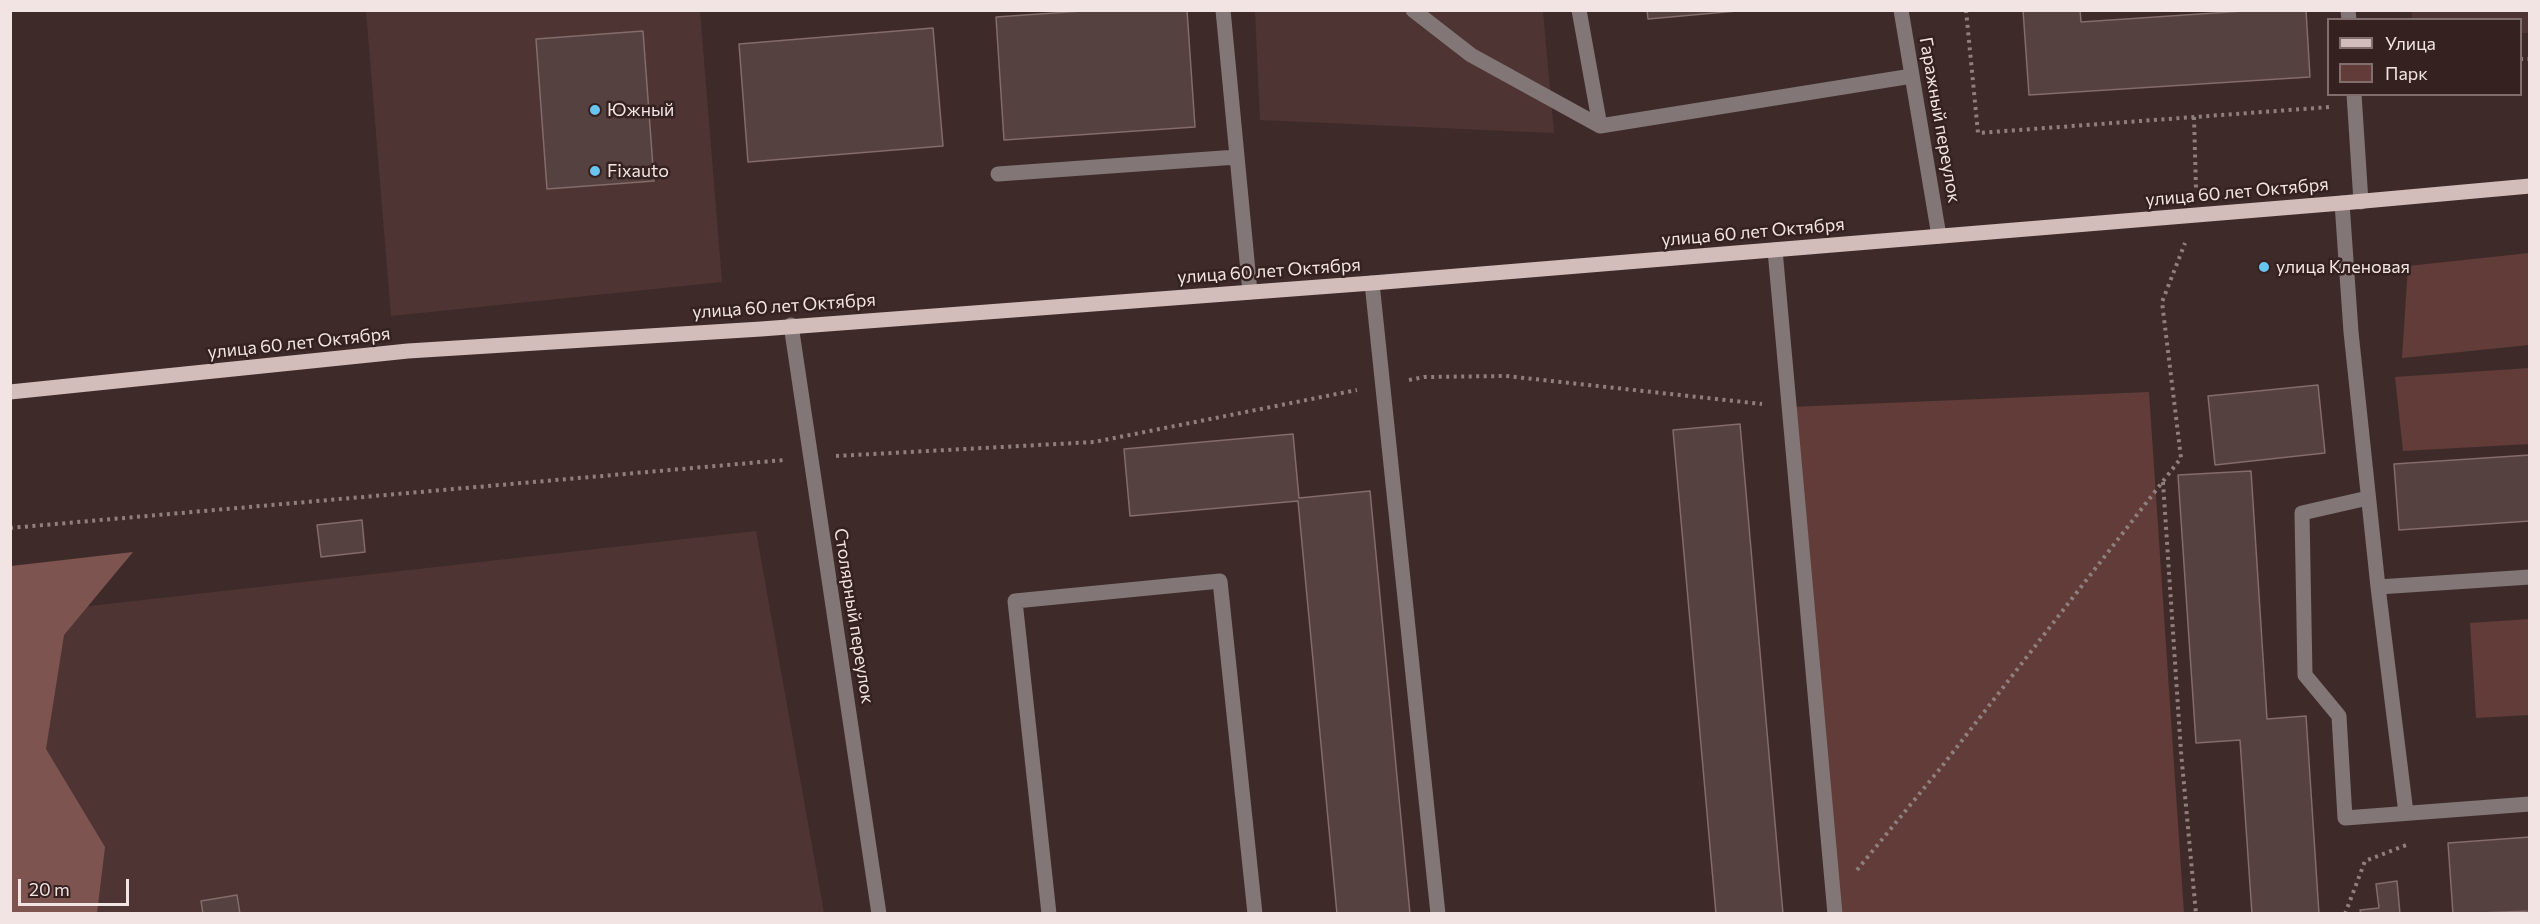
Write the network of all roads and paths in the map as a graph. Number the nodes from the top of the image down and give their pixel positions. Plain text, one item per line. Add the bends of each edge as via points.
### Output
1 (1223, 10) edge
2 (1413, 10) edge
3 (1579, 10) edge
4 (1901, 10) edge
5 (1966, 10) edge
6 (1912, 76) junction
7 (2355, 100) edge
8 (2194, 117) junction
9 (1600, 126) junction
10 (1237, 158) junction
11 (998, 174) dead end
12 (2529, 186) edge
13 (2361, 202) junction
14 (2342, 203) junction
15 (2196, 215) junction
16 (1940, 236) junction
17 (1775, 249) junction
18 (1372, 283) junction
19 (1250, 292) junction
20 (791, 325) junction
21 (1383, 385) junction
22 (10, 392) edge
23 (1790, 407) junction
24 (811, 458) junction
25 (2163, 481) junction
26 (2368, 498) junction
27 (10, 528) edge
28 (2529, 577) edge
29 (2378, 587) junction
30 (2529, 804) edge
31 (2406, 813) junction
32 (2409, 844) dead end
33 (1835, 906) edge
34 (879, 914) edge
35 (1049, 914) edge
36 (1255, 914) edge
37 (1438, 914) edge
38 (2196, 914) edge
39 (2345, 914) edge

1 - 10 street
2 - 9 street via 1471,55
3 - 9 street
4 - 6 street, Гаражный переулок
5 - 8 path via 1978,133
6 - 9 street
6 - 16 street, Гаражный переулок
7 - 8 path
7 - 13 street
8 - 15 path
10 - 11 street
10 - 19 street
12 - 13 main road, улица 60 лет Октября
13 - 14 main road, улица 60 лет Октября
14 - 15 main road, улица 60 лет Октября
14 - 26 street
15 - 16 main road, улица 60 лет Октября
15 - 25 path via 2162,302 2181,458
16 - 17 main road, улица 60 лет Октября
17 - 18 main road, улица 60 лет Октября
17 - 23 street
18 - 19 main road, улица 60 лет Октября
18 - 21 street
19 - 20 main road, улица 60 лет Октября
20 - 22 main road, улица 60 лет Октября via 408,351
20 - 24 street, Столярный переулок
21 - 23 path via 1424,377 1506,376
21 - 24 path via 1094,442
21 - 37 street
23 - 33 street
24 - 27 path
24 - 34 street, Столярный переулок
25 - 33 path
25 - 38 path
26 - 29 street
26 - 31 street via 2301,513 2305,675 2339,716 2345,818
28 - 29 street
29 - 31 street
30 - 31 street
32 - 39 path via 2365,861
35 - 36 street via 1015,601 1220,581

